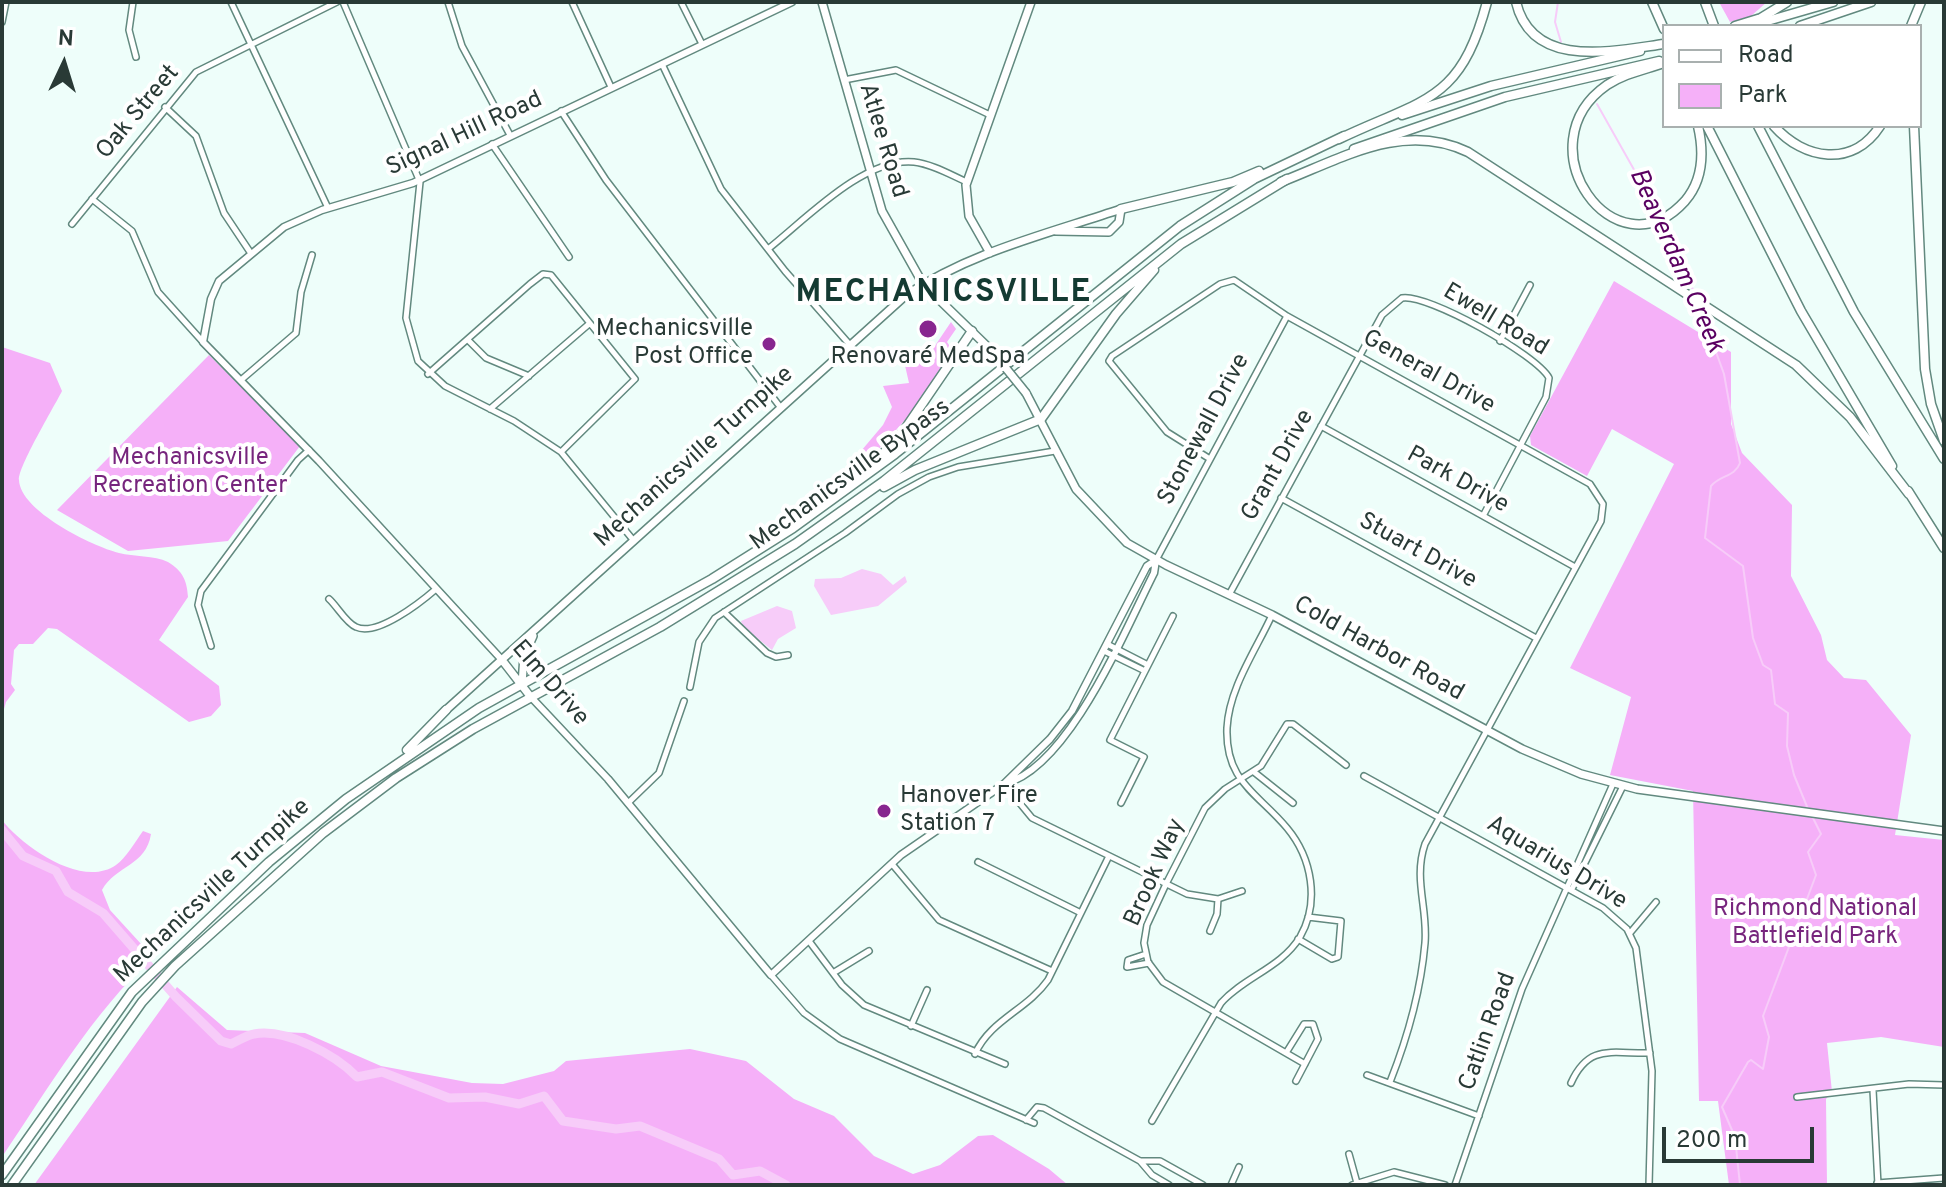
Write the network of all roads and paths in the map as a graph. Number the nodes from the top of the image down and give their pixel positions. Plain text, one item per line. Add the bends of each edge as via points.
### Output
1 (6, 2) edge
2 (133, 2) edge
3 (231, 2) edge
4 (337, 2) edge
5 (343, 2) edge
6 (448, 2) edge
7 (572, 2) edge
8 (681, 2) edge
9 (792, 2) edge
10 (822, 2) edge
11 (1031, 2) edge
12 (1487, 2) edge
13 (1516, 2) edge
14 (1646, 2) edge
15 (1652, 2) edge
16 (1787, 2) edge
17 (1833, 2) edge
18 (1871, 2) edge
19 (1921, 2) edge
20 (2, 22) edge
21 (1742, 24) edge
22 (1757, 24) edge
23 (1806, 24) edge
24 (1912, 24) edge
25 (1662, 25) edge
26 (251, 43) junction
27 (702, 44) junction
28 (1662, 45) edge
29 (1662, 45) edge
30 (136, 57) dead end
31 (1662, 62) edge
32 (661, 63) junction
33 (1662, 63) edge
34 (843, 80) junction
35 (611, 87) junction
36 (165, 107) junction
37 (561, 110) junction
38 (990, 115) junction
39 (1698, 128) edge
40 (1708, 128) edge
41 (1759, 128) edge
42 (1776, 128) edge
43 (1878, 128) edge
44 (1914, 128) edge
45 (510, 135) junction
46 (1339, 139) junction
47 (492, 144) junction
48 (1315, 149) junction
49 (868, 173) junction
50 (420, 180) junction
51 (967, 182) junction
52 (1281, 182) junction
53 (92, 199) junction
54 (328, 208) junction
55 (1121, 209) junction
56 (1105, 214) junction
57 (1217, 219) junction
58 (72, 224) dead end
59 (1056, 231) junction
60 (1099, 234) junction
61 (768, 249) junction
62 (250, 252) junction
63 (990, 253) junction
64 (312, 255) dead end
65 (569, 257) dead end
66 (923, 284) junction
67 (1530, 285) dead end
68 (1287, 316) junction
69 (589, 324) junction
70 (972, 331) junction
71 (468, 340) junction
72 (1500, 341) junction
73 (203, 342) junction
74 (850, 345) junction
75 (1360, 356) junction
76 (428, 374) junction
77 (529, 376) junction
78 (241, 380) junction
79 (781, 408) junction
80 (490, 409) junction
81 (1041, 419) junction
82 (1321, 426) junction
83 (1944, 441) edge
84 (1521, 445) junction
85 (309, 450) junction
86 (1055, 451) junction
87 (561, 452) junction
88 (1210, 459) junction
89 (1944, 459) edge
90 (1909, 494) junction
91 (1281, 498) junction
92 (823, 506) junction
93 (1483, 516) junction
94 (819, 528) junction
95 (634, 541) junction
96 (1944, 548) edge
97 (1156, 560) junction
98 (1576, 567) junction
99 (436, 589) junction
100 (1230, 593) junction
101 (329, 599) dead end
102 (724, 612) junction
103 (1272, 615) junction
104 (1173, 616) dead end
105 (535, 631) junction
106 (1536, 638) junction
107 (211, 646) dead end
108 (1106, 648) junction
109 (1114, 652) junction
110 (788, 655) dead end
111 (502, 660) junction
112 (1146, 668) junction
113 (522, 684) junction
114 (690, 687) dead end
115 (530, 696) junction
116 (684, 701) dead end
117 (446, 710) joint
118 (1485, 731) junction
119 (1346, 765) dead end
120 (386, 769) junction
121 (1254, 772) junction
122 (1364, 776) dead end
123 (396, 778) joint
124 (1240, 779) junction
125 (1004, 784) junction
126 (1613, 784) junction
127 (1623, 786) junction
128 (628, 803) junction
129 (1121, 803) dead end
130 (1293, 803) dead end
131 (1439, 817) junction
132 (1944, 831) edge
133 (1109, 856) junction
134 (978, 862) dead end
135 (892, 864) junction
136 (1166, 884) junction
137 (1565, 885) junction
138 (1572, 889) junction
139 (1242, 891) dead end
140 (1565, 894) junction
141 (1218, 899) junction
142 (1656, 902) dead end
143 (1081, 913) junction
144 (1308, 917) junction
145 (1210, 931) dead end
146 (1630, 933) junction
147 (1298, 939) junction
148 (809, 941) junction
149 (869, 951) dead end
150 (1146, 954) junction
151 (1149, 963) junction
152 (1052, 971) junction
153 (833, 973) junction
154 (771, 975) junction
155 (927, 990) dead end
156 (1214, 1012) junction
157 (911, 1026) junction
158 (1286, 1053) junction
159 (1650, 1053) junction
160 (975, 1054) junction
161 (1005, 1064) dead end
162 (1305, 1064) junction
163 (1367, 1075) dead end
164 (1296, 1081) dead end
165 (1390, 1082) junction
166 (1571, 1083) dead end
167 (1944, 1085) edge
168 (1873, 1090) junction
169 (1797, 1097) dead end
170 (1479, 1116) junction
171 (1026, 1120) junction
172 (1152, 1121) dead end
173 (1034, 1123) dead end
174 (1349, 1154) dead end
175 (1140, 1161) junction
176 (1239, 1167) dead end
177 (4, 1172) edge
178 (1944, 1178) edge
179 (15, 1181) edge
180 (1354, 1184) edge
181 (1877, 1184) edge
182 (1169, 1185) edge
183 (1203, 1185) edge
184 (1231, 1185) edge
185 (1445, 1185) edge
186 (1455, 1185) edge
187 (1649, 1185) edge

1 - 20 street
2 - 30 street via 129,30
3 - 26 street
4 - 26 street, Oak Street
5 - 50 street
6 - 45 street via 467,57
7 - 35 street
8 - 27 street
9 - 27 street, Signal Hill Road
10 - 34 main road, Atlee Road
11 - 38 main road
12 - 46 highway via 1473,48 1448,84 1420,103
13 - 29 highway via 1532,33 1563,49 1605,52
14 - 25 highway
15 - 25 highway
16 - 21 highway
17 - 22 highway
18 - 23 highway
19 - 24 highway
26 - 36 street, Oak Street via 196,72
26 - 54 street
27 - 32 street, Signal Hill Road
28 - 46 highway via 1491,86
31 - 52 highway, Mechanicsville Bypass via 1505,97 1349,151
32 - 35 street, Signal Hill Road
32 - 61 street via 721,189
33 - 39 highway via 1606,86 1588,104 1576,130 1574,164 1582,191 1605,213 1633,223 1676,209 1692,192 1700,170
34 - 38 street via 896,70
34 - 49 main road, Atlee Road
35 - 37 street, Signal Hill Road
36 - 53 street, Oak Street
36 - 62 street via 196,136 224,213
37 - 45 street, Signal Hill Road
37 - 79 street via 606,180
38 - 51 main road
40 - 90 highway via 1801,311
41 - 89 highway via 1854,312
42 - 43 highway via 1801,149 1835,155 1858,148
44 - 83 highway via 1925,369
45 - 47 street, Signal Hill Road
46 - 48 highway
47 - 50 street, Signal Hill Road
47 - 65 street
48 - 55 highway via 1238,180
48 - 92 highway, Mechanicsville Bypass via 1254,179 1180,226
49 - 51 street via 914,162
49 - 61 street
49 - 66 main road, Atlee Road via 882,211
50 - 54 street, Signal Hill Road
50 - 76 street via 406,328 413,353
51 - 63 main road via 969,216
52 - 57 highway, Mechanicsville Bypass
52 - 90 highway via 1385,142 1419,138 1468,152 1783,356 1850,417
53 - 58 street, Oak Street
53 - 73 street, Elm Drive via 132,231 158,292
54 - 62 street, Signal Hill Road via 296,220
55 - 56 main road, Mechanicsville Turnpike
55 - 60 main road via 1116,227
56 - 59 main road, Mechanicsville Turnpike
56 - 60 main road via 1107,226
57 - 81 highway via 1133,293
57 - 94 highway, Mechanicsville Bypass
59 - 60 main road
59 - 63 main road, Mechanicsville Turnpike
61 - 74 street
62 - 73 street, Signal Hill Road via 215,286
63 - 66 main road, Mechanicsville Turnpike
64 - 78 street via 296,333
66 - 70 main road, Cold Harbor Road
66 - 74 main road, Mechanicsville Turnpike
67 - 72 street
68 - 75 street, General Drive
68 - 88 street, Stonewall Drive
68 - 88 street, General Drive via 1238,281 1227,281 1110,358 1167,432
69 - 71 street via 549,274 543,274
69 - 77 street
69 - 87 street via 635,379
70 - 81 main road, Cold Harbor Road, bridge via 1026,393
70 - 92 highway via 896,442
71 - 76 street
71 - 77 street via 486,358
72 - 75 street, Ewell Road via 1428,302 1408,297 1386,309
72 - 84 street, Ewell Road via 1547,374 1549,388
73 - 78 street, Elm Drive
74 - 79 main road, Mechanicsville Turnpike
75 - 82 street, Grant Drive
75 - 84 street, General Drive
76 - 80 street
77 - 80 street
78 - 85 street, Elm Drive
79 - 95 main road, Mechanicsville Turnpike
80 - 87 street
81 - 86 main road, Cold Harbor Road
81 - 94 highway via 915,470
82 - 91 street, Grant Drive
82 - 93 street, Park Drive
84 - 93 street
84 - 98 street, General Drive via 1595,488 1604,509
85 - 99 street, Elm Drive
85 - 107 street via 201,591 198,605
86 - 97 main road, Cold Harbor Road via 1086,504 1127,543
86 - 102 street via 958,467 914,484
87 - 95 street
88 - 97 street, Stonewall Drive
90 - 96 highway
91 - 100 street, Grant Drive
91 - 106 street, Stuart Drive
92 - 113 highway, Mechanicsville Bypass via 712,579
93 - 98 street, Park Drive
94 - 115 highway, Mechanicsville Bypass via 687,611
95 - 105 main road, Mechanicsville Turnpike
97 - 100 main road, Cold Harbor Road
97 - 108 street via 1147,566
97 - 109 street
98 - 106 street
99 - 101 street via 402,617 361,628
99 - 111 street, Elm Drive
100 - 103 main road, Cold Harbor Road
102 - 110 street via 767,653
102 - 114 street via 702,635
103 - 118 main road, Cold Harbor Road
103 - 124 street via 1228,715 1229,749
104 - 112 street
105 - 111 main road, Mechanicsville Turnpike
105 - 113 main road via 524,656
106 - 118 street
108 - 109 street
108 - 125 street via 1061,727
109 - 112 street
109 - 125 street via 1081,714 1059,742 1017,781
111 - 113 main road, Elm Drive
111 - 117 main road, Mechanicsville Turnpike
112 - 129 street via 1110,740 1144,757
113 - 115 main road, Elm Drive
113 - 120 highway, Mechanicsville Bypass
115 - 123 highway, Mechanicsville Bypass
115 - 128 street, Elm Drive
116 - 128 street via 659,773
117 - 120 highway
118 - 126 main road, Cold Harbor Road via 1560,767
118 - 131 street
119 - 121 street via 1290,724
120 - 177 highway, Mechanicsville Turnpike via 286,847 132,992
121 - 124 street, Brook Way
121 - 130 street
122 - 131 street, Aquarius Drive
123 - 179 highway, Mechanicsville Turnpike via 294,857 175,966 142,1002
124 - 136 street, Brook Way via 1205,808
124 - 144 street via 1299,846 1311,887
125 - 133 street via 1032,818
125 - 135 street
126 - 127 main road, Cold Harbor Road
126 - 137 street, Catlin Road
127 - 132 main road, Cold Harbor Road
127 - 138 street
128 - 154 street, Elm Drive
131 - 137 street, Aquarius Drive
131 - 165 street via 1419,864 1425,943 1409,1026
133 - 136 street
133 - 143 street
134 - 143 street
135 - 148 street
135 - 152 street via 939,920
136 - 141 street via 1193,896
136 - 150 street, Brook Way via 1147,925
137 - 138 street, Aquarius Drive
137 - 140 street, Catlin Road
138 - 140 street
138 - 146 street, Aquarius Drive via 1614,915
139 - 141 street
140 - 170 street, Catlin Road via 1522,989
141 - 145 street
142 - 146 street
143 - 152 street
144 - 147 street
144 - 147 street via 1341,921 1338,957 1332,959
146 - 159 street, Aquarius Drive
147 - 156 street
148 - 153 street
148 - 154 street
149 - 153 street
150 - 151 street, Brook Way
150 - 151 street via 1128,960 1127,967
151 - 156 street, Brook Way via 1163,982
152 - 160 street via 1034,997 986,1032
153 - 157 street via 864,1005
154 - 171 street, Elm Drive via 804,1013 840,1039
155 - 157 street
156 - 158 street, Brook Way
156 - 172 street
157 - 160 street
158 - 162 street, Brook Way
158 - 162 street via 1304,1024 1313,1024 1318,1039
159 - 166 street via 1592,1055 1581,1061
159 - 187 street, Aquarius Drive
160 - 161 street
162 - 164 street
163 - 165 street
165 - 170 street
167 - 168 street
168 - 169 street
168 - 181 street
170 - 186 street, Catlin Road
171 - 173 street, Elm Drive
171 - 175 street via 1041,1107
174 - 180 street
175 - 182 street
175 - 183 street via 1160,1161
176 - 184 street
178 - 181 street
180 - 185 street via 1394,1172

